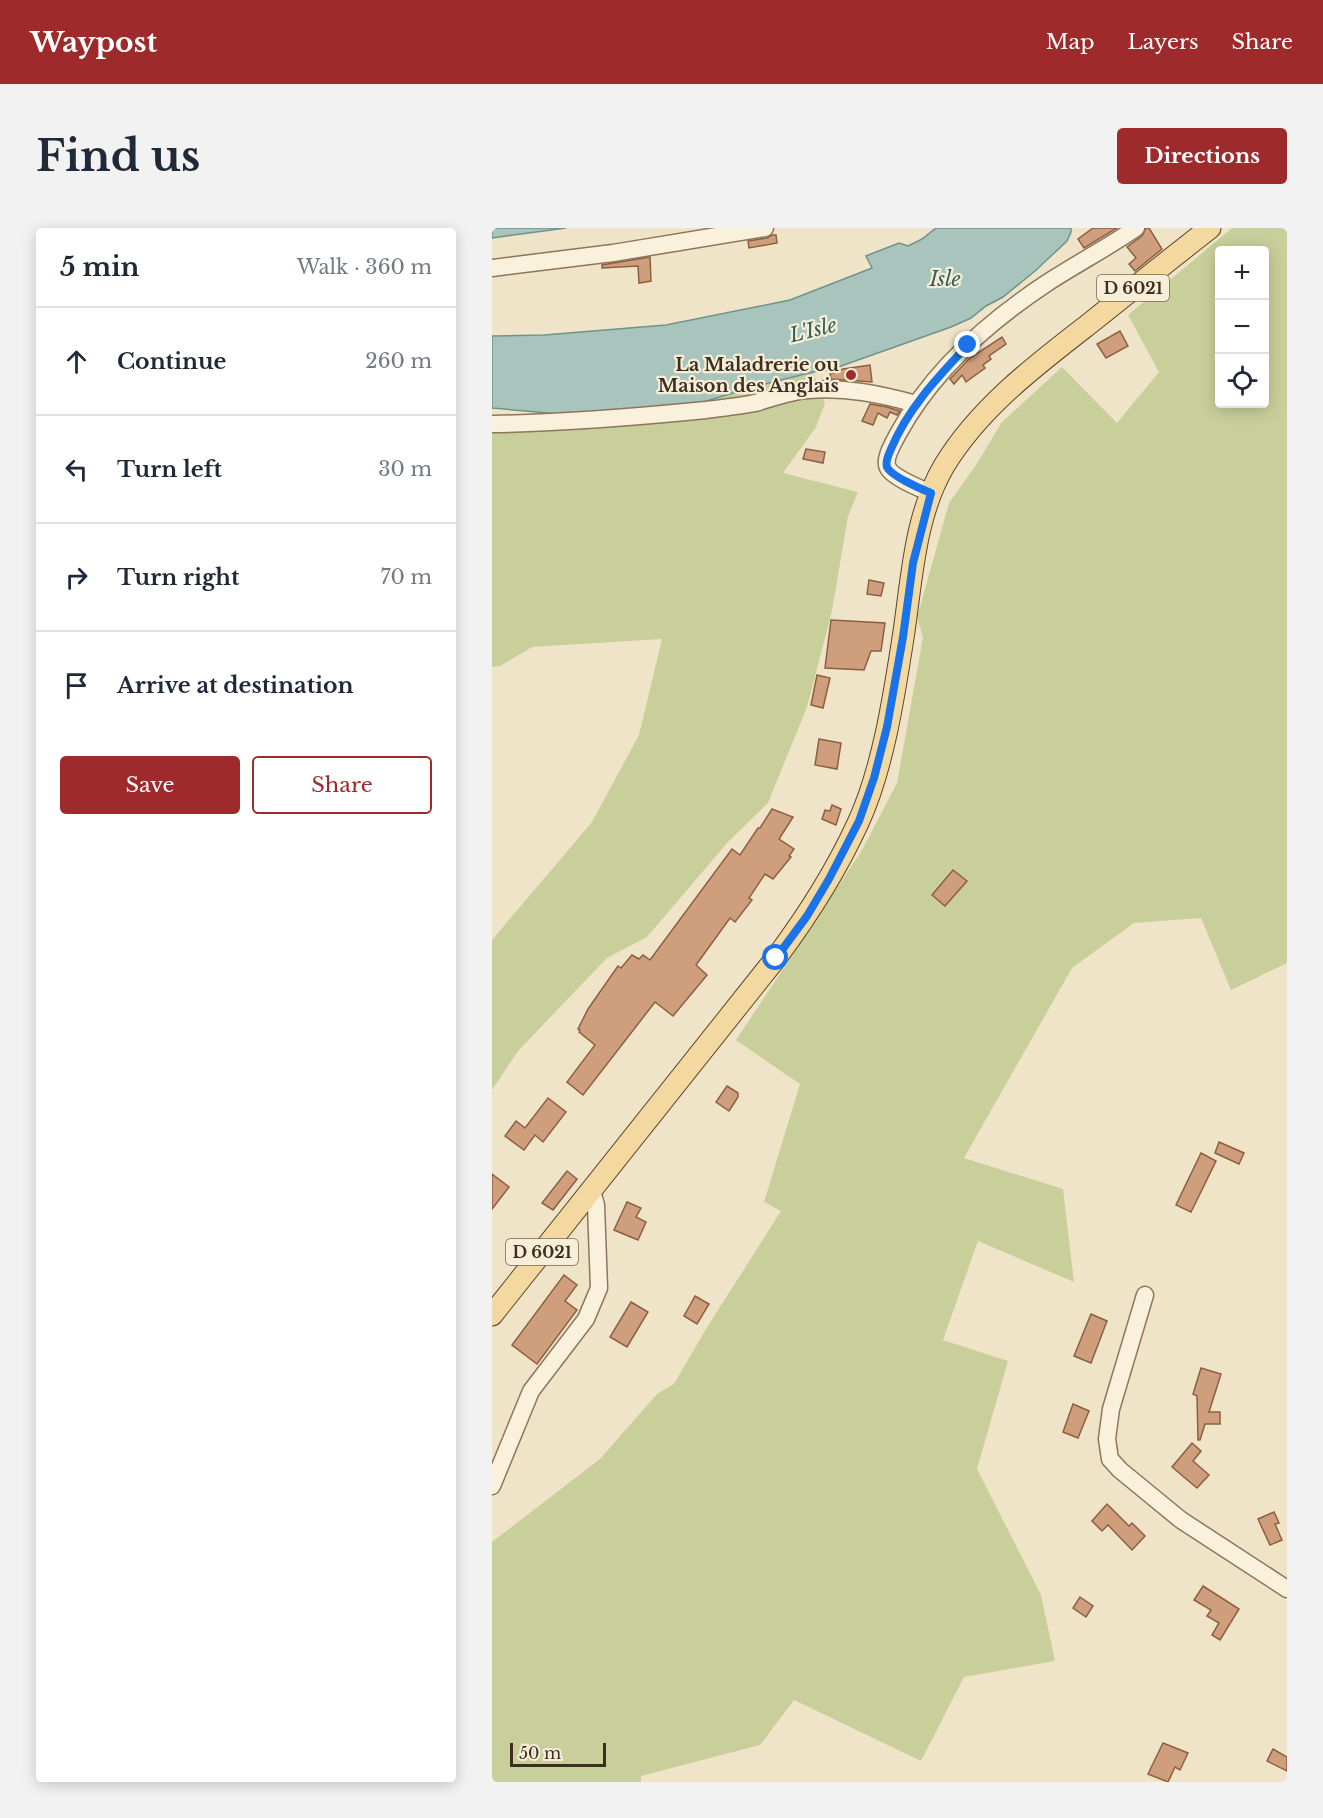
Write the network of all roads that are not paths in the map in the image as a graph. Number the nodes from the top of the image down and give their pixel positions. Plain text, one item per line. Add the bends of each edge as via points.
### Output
1 (765, 228) edge
2 (1136, 228) edge
3 (1210, 228) edge
4 (492, 268) edge
5 (916, 404) junction
6 (492, 424) edge
7 (931, 493) junction
8 (592, 1191) junction
9 (1145, 1295) dead end
10 (492, 1315) edge
11 (492, 1486) edge
12 (1287, 1589) edge

1 - 4 street
2 - 5 street via 995,319
3 - 7 main road, D 6021 via 994,403 944,466
5 - 6 street via 851,390 808,390 707,410
5 - 7 street via 894,442 887,467
7 - 8 main road, D 6021 via 913,563 887,727 859,821 807,916
8 - 10 main road, D 6021
8 - 11 street via 599,1288 586,1319 531,1391
9 - 12 street via 1111,1409 1107,1439 1110,1459 1181,1520

